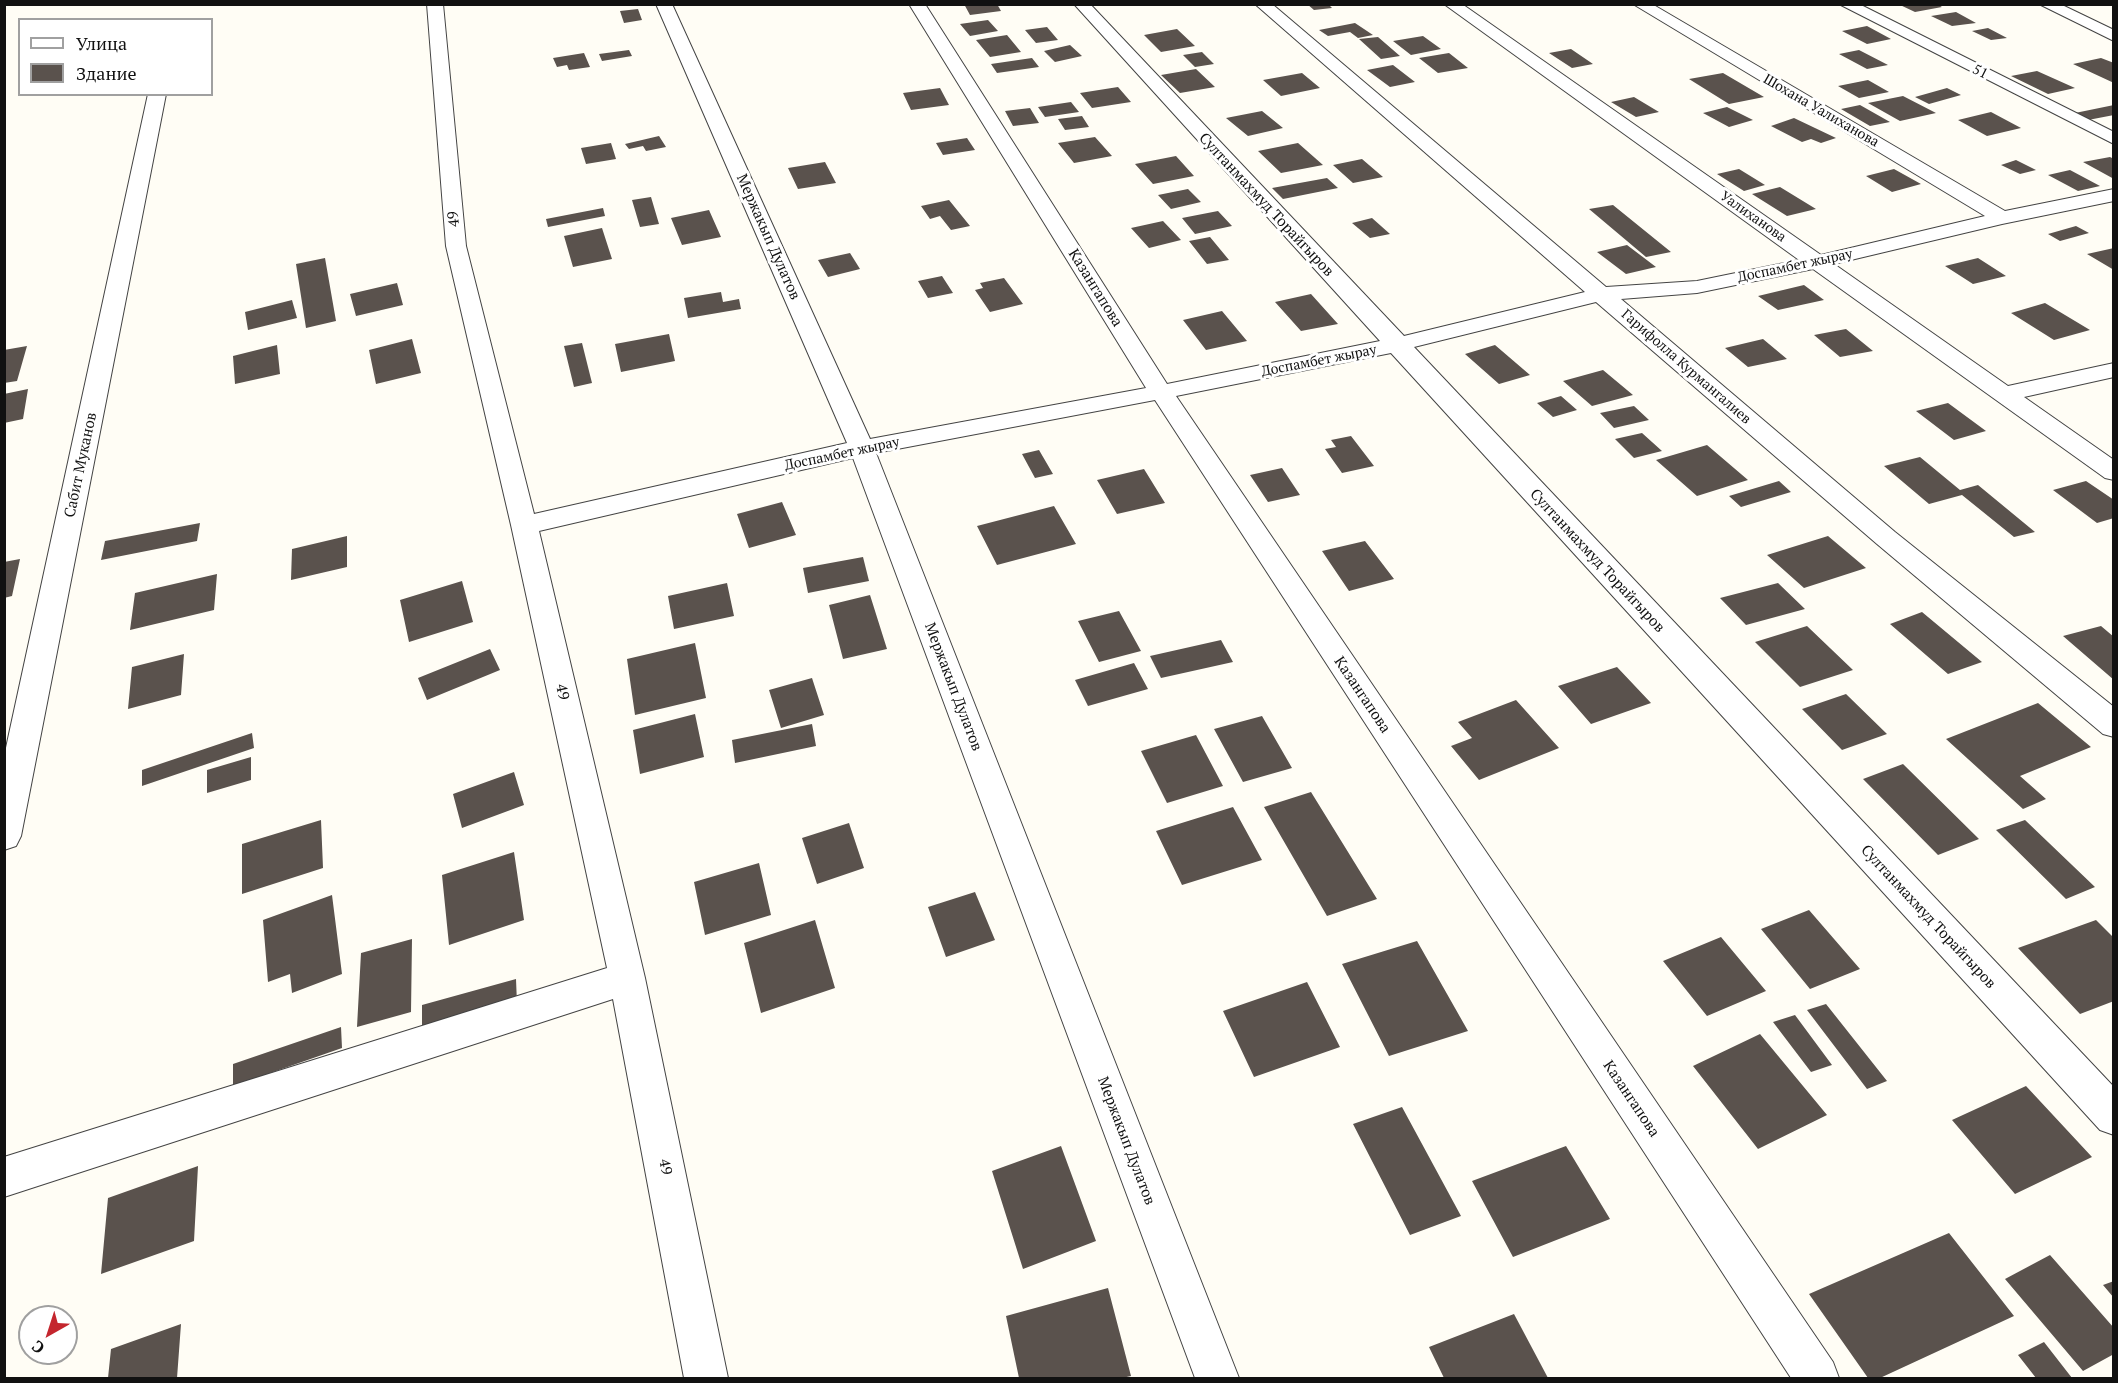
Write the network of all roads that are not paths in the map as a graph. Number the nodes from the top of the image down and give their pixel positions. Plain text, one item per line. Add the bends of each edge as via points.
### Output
1 (435, 4) edge
2 (664, 4) edge
3 (917, 4) edge
4 (1081, 4) edge
5 (1262, 4) edge
6 (1451, 4) edge
7 (1640, 4) edge
8 (1846, 4) edge
9 (2046, 4) edge
10 (2114, 36) edge
11 (157, 96) edge
12 (2114, 139) edge
13 (2114, 195) edge
14 (2002, 218) junction
15 (1818, 262) junction
16 (1601, 294) junction
17 (1396, 345) junction
18 (2114, 370) edge
19 (1161, 392) junction
20 (2004, 394) junction
21 (862, 448) junction
22 (2114, 472) edge
23 (524, 525) junction
24 (2114, 725) edge
25 (4, 836) edge
26 (627, 978) junction
27 (2114, 1116) edge
28 (4, 1177) edge
29 (706, 1378) edge
30 (1217, 1378) edge
31 (1817, 1378) edge

1 - 23 street, 49 via 456,246
2 - 21 street, Мержакып Дулатов
3 - 19 street, Казангапова
4 - 17 street, Султанмахмуд Торайгыров
5 - 16 street, Гарифолла Курмангалиев
6 - 15 street, Уалиханова
7 - 14 street, Шохана Уалиханова
8 - 12 street, 51
9 - 10 street
11 - 25 street, Сабит Муканов
13 - 14 street, Доспамбет жырау
14 - 15 street, Доспамбет жырау
15 - 16 street, Доспамбет жырау via 1697,287
15 - 20 street, Уалиханова
16 - 17 street, Доспамбет жырау
16 - 24 street, Гарифолла Курмангалиев via 1886,538
17 - 19 street, Доспамбет жырау
17 - 27 street, Султанмахмуд Торайгыров
18 - 20 street
19 - 21 street, Доспамбет жырау
19 - 31 street, Казангапова
20 - 22 street, Уалиханова
21 - 23 street, Доспамбет жырау
21 - 30 street, Мержакып Дулатов
23 - 26 street, 49
26 - 28 street
26 - 29 street, 49

